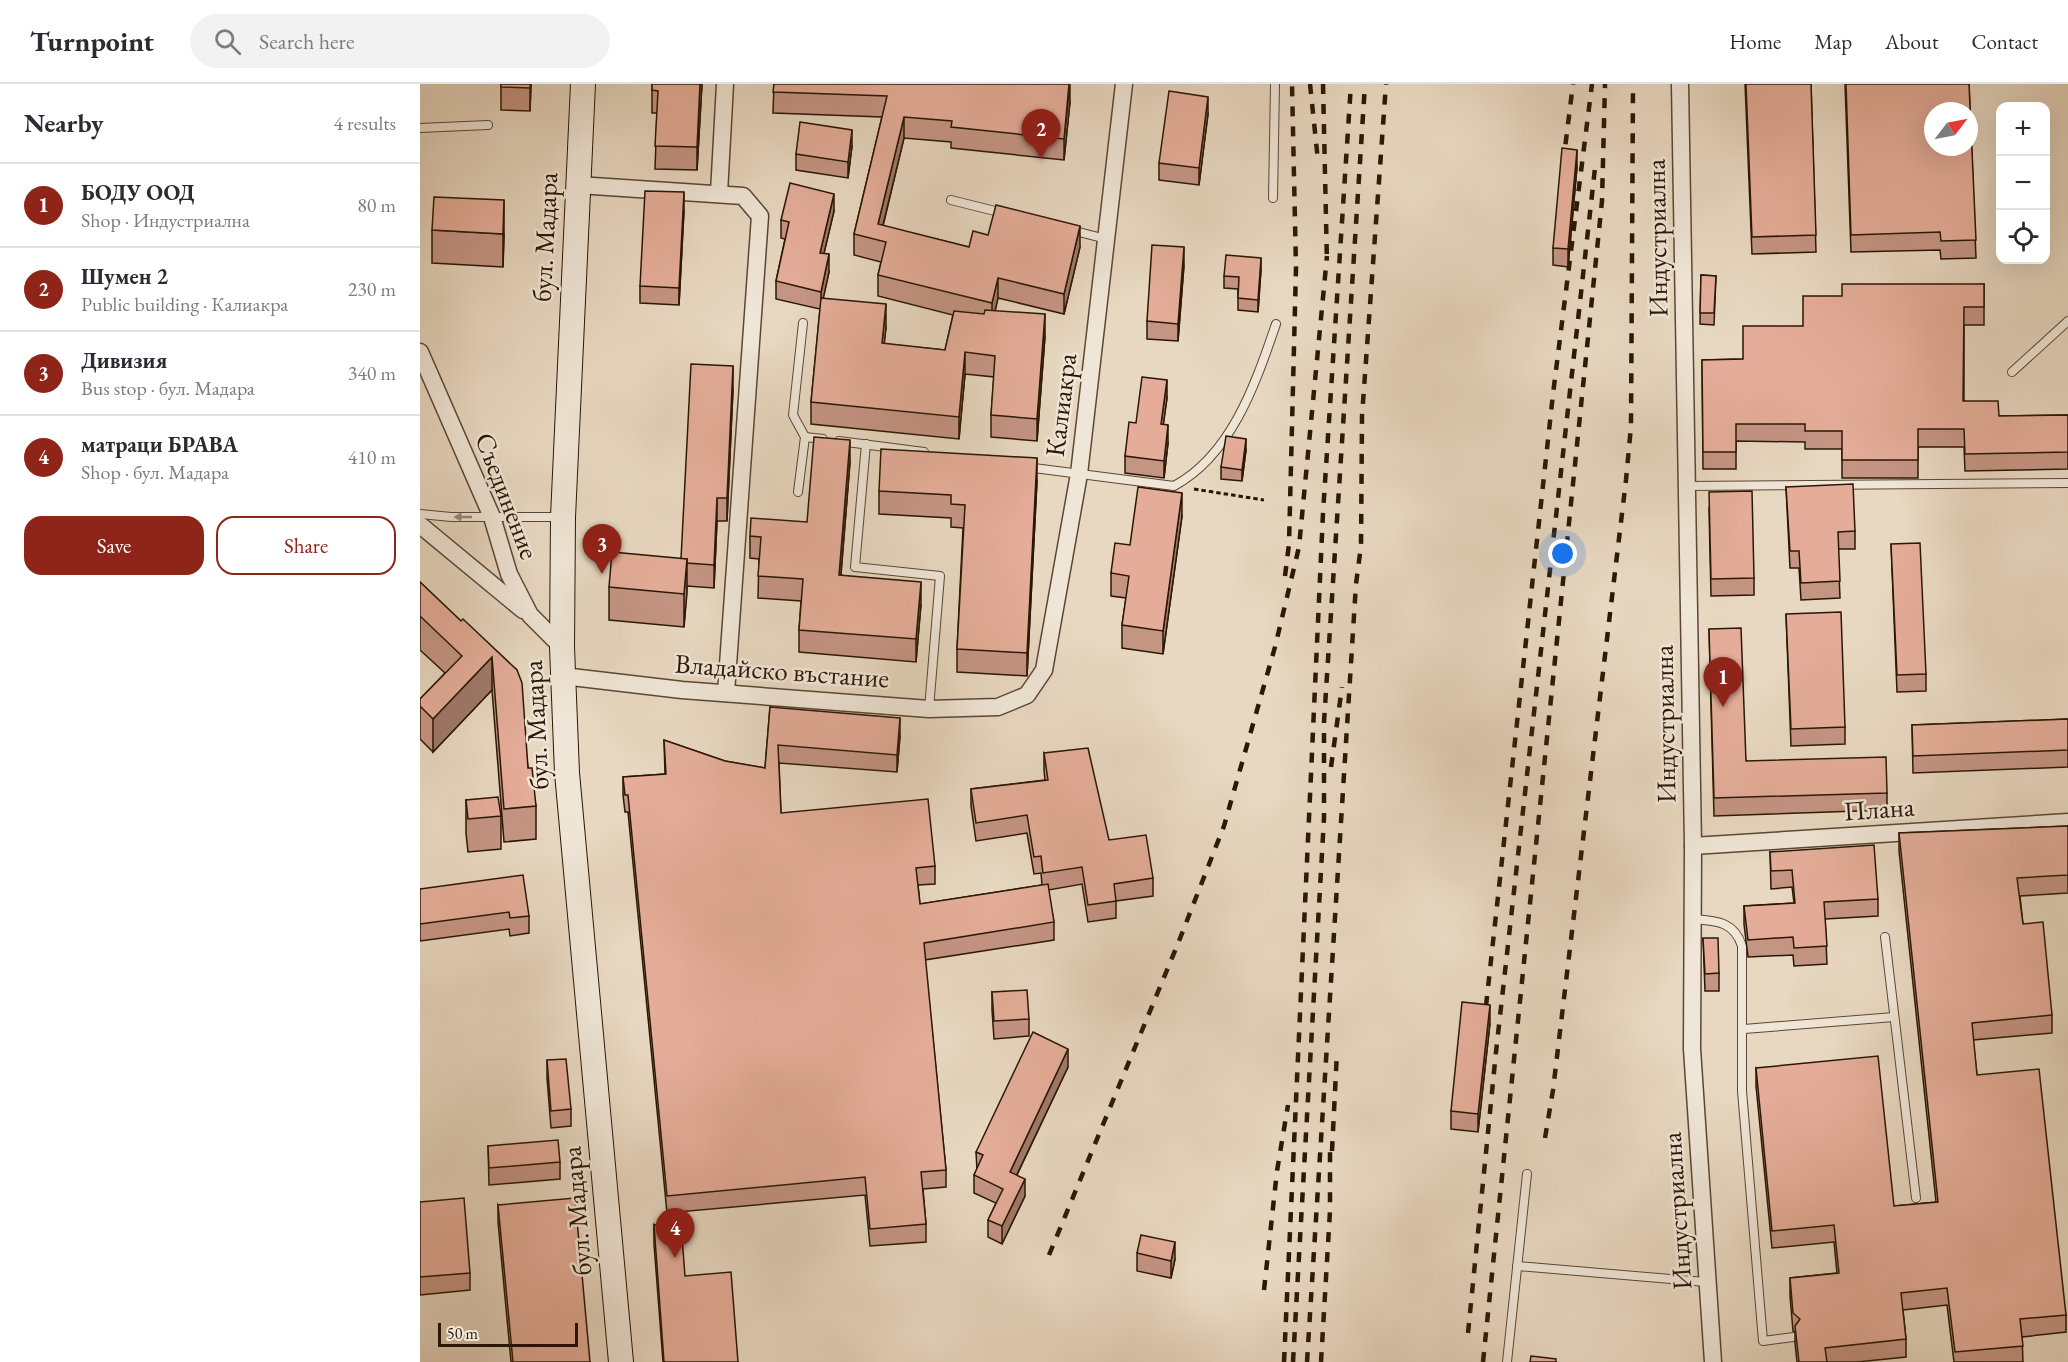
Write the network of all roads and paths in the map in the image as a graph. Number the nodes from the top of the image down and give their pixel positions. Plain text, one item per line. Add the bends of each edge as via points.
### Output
1 (583, 84) edge
2 (725, 84) edge
3 (1124, 84) edge
4 (1275, 84) edge
5 (1680, 84) edge
6 (488, 125) dead end
7 (420, 128) edge
8 (578, 185) junction
9 (719, 193) junction
10 (1273, 198) dead end
11 (951, 200) dead end
12 (1018, 217) edge
13 (1062, 228) edge
14 (1106, 239) junction
15 (2068, 321) edge
16 (803, 323) dead end
17 (1276, 324) dead end
18 (420, 352) edge
19 (2012, 372) dead end
20 (805, 437) junction
21 (866, 444) junction
22 (937, 454) edge
23 (1020, 466) edge
24 (1079, 474) junction
25 (2068, 483) edge
26 (1174, 486) junction
27 (1687, 486) junction
28 (798, 492) dead end
29 (1264, 500) dead end
30 (420, 514) edge
31 (492, 517) junction
32 (563, 517) junction
33 (420, 525) edge
34 (530, 615) junction
35 (562, 647) junction
36 (563, 676) junction
37 (726, 693) junction
38 (998, 707) joint
39 (929, 709) junction
40 (2068, 822) edge
41 (1693, 846) junction
42 (1693, 919) junction
43 (1885, 937) dead end
44 (1894, 1017) junction
45 (1744, 1029) junction
46 (1527, 1174) dead end
47 (1916, 1198) dead end
48 (1517, 1266) junction
49 (1706, 1282) junction
50 (1794, 1337) edge
51 (621, 1362) edge
52 (1507, 1362) edge
53 (1713, 1362) edge

1 - 8 main road, бул. Мадара
2 - 9 street
3 - 14 street, Калиакра
4 - 10 lane
5 - 27 street, Индустриална
6 - 7 lane
8 - 9 street
8 - 32 main road, бул. Мадара
9 - 37 street via 743,196 760,216
11 - 12 lane
13 - 14 lane
14 - 24 street, Калиакра
15 - 19 lane
16 - 20 lane via 793,415
17 - 26 lane via 1256,382 1229,432 1198,469
18 - 31 street, Съединение
20 - 21 lane
20 - 28 lane
21 - 22 lane
21 - 39 lane via 855,567 940,576
23 - 24 lane
24 - 26 lane
24 - 38 street, Калиакра via 1044,670 1027,695
25 - 27 lane
26 - 29 path
27 - 41 street, Индустриална
31 -> 30 lane
31 - 32 lane
31 - 34 street, Съединение via 508,574
32 - 35 main road, бул. Мадара
33 - 34 street
34 - 35 street, Съединение
35 - 36 main road, бул. Мадара
36 - 37 street, Владайско въстание
36 - 51 main road, бул. Мадара via 567,773
37 - 39 street, Владайско въстание
38 - 39 street, Владайско въстание
40 - 41 street, Плана
41 - 42 street, Индустриална
42 - 45 lane via 1727,925 1739,938
42 - 49 street, Индустриална via 1692,1049
43 - 44 lane
44 - 45 lane
44 - 47 lane
45 - 50 lane via 1742,1091 1763,1341
46 - 48 lane
48 - 49 lane
48 - 52 lane
49 - 53 street, Индустриална

